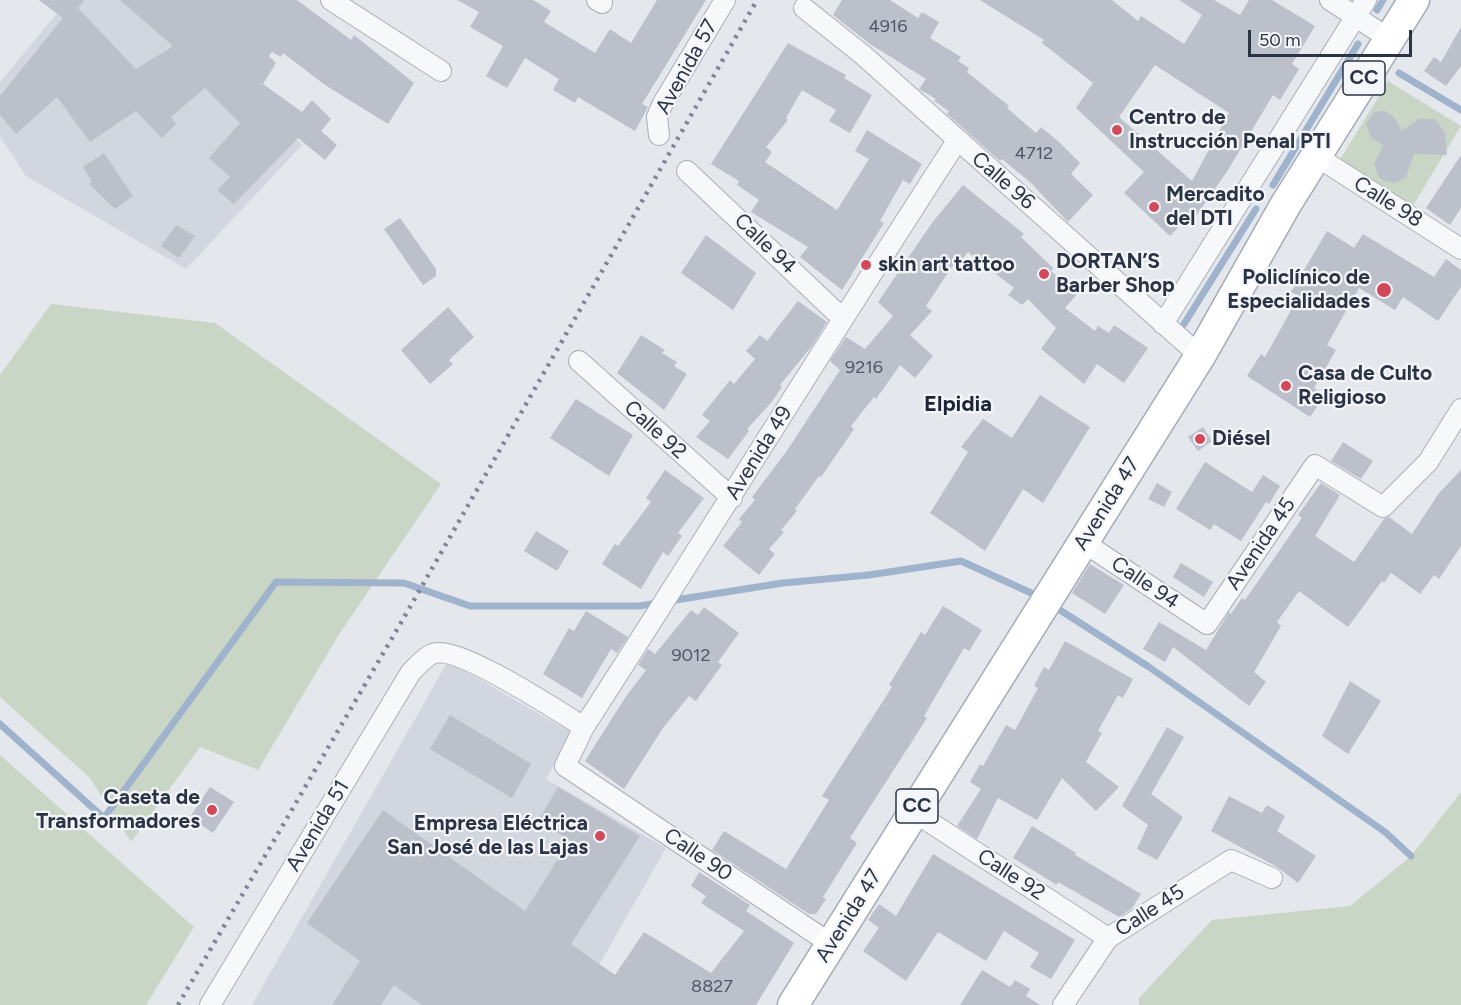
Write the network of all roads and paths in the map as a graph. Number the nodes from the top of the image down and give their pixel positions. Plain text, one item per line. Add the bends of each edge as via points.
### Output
1 (331, 0) edge
2 (725, 0) edge
3 (1330, 0) edge
4 (1366, 0) edge
5 (1414, 0) edge
6 (804, 8) dead end
7 (1355, 17) junction
8 (1388, 38) junction
9 (441, 71) dead end
10 (659, 135) dead end
11 (957, 141) junction
12 (1316, 156) junction
13 (687, 171) dead end
14 (1461, 249) edge
15 (842, 318) junction
16 (1163, 324) junction
17 (1200, 356) junction
18 (579, 361) dead end
19 (1461, 409) edge
20 (732, 498) junction
21 (1083, 542) junction
22 (1207, 624) joint
23 (584, 727) junction
24 (565, 766) joint
25 (914, 812) junction
26 (1272, 878) dead end
27 (1108, 938) junction
28 (831, 944) junction
29 (210, 1005) edge
30 (793, 1005) edge
31 (1063, 1005) edge

1 - 9 street
2 - 10 street, Avenida 57 via 662,105 657,117
3 - 7 street
4 - 7 street
5 - 8 main road, Avenida 47 / CC
6 - 11 street, Calle 96 via 863,55
7 - 8 street
7 - 16 street
8 - 12 main road, Avenida 47 / CC
11 - 15 street, Avenida 49
11 - 16 street, Calle 96
12 - 14 street, Calle 98
12 - 17 main road, Avenida 47 / CC
13 - 15 street, Calle 94
15 - 20 street, Avenida 49
16 - 17 street, Calle 96
17 - 21 main road, Avenida 47 / CC
18 - 20 street, Calle 92
19 - 22 street, Avenida 45 via 1428,462 1383,507 1315,465
20 - 23 street, Avenida 49
21 - 22 street, Calle 94
21 - 25 main road, Avenida 47 / CC
23 - 24 street, Avenida 49
23 - 29 street, Avenida 51 via 481,666 448,652 432,653 411,672
24 - 28 street, Calle 90
25 - 27 street, Calle 92
25 - 28 main road, Avenida 47 / CC
26 - 27 street, Calle 45 via 1230,860
27 - 31 street, Calle 45
28 - 30 main road, Avenida 47 / CC

